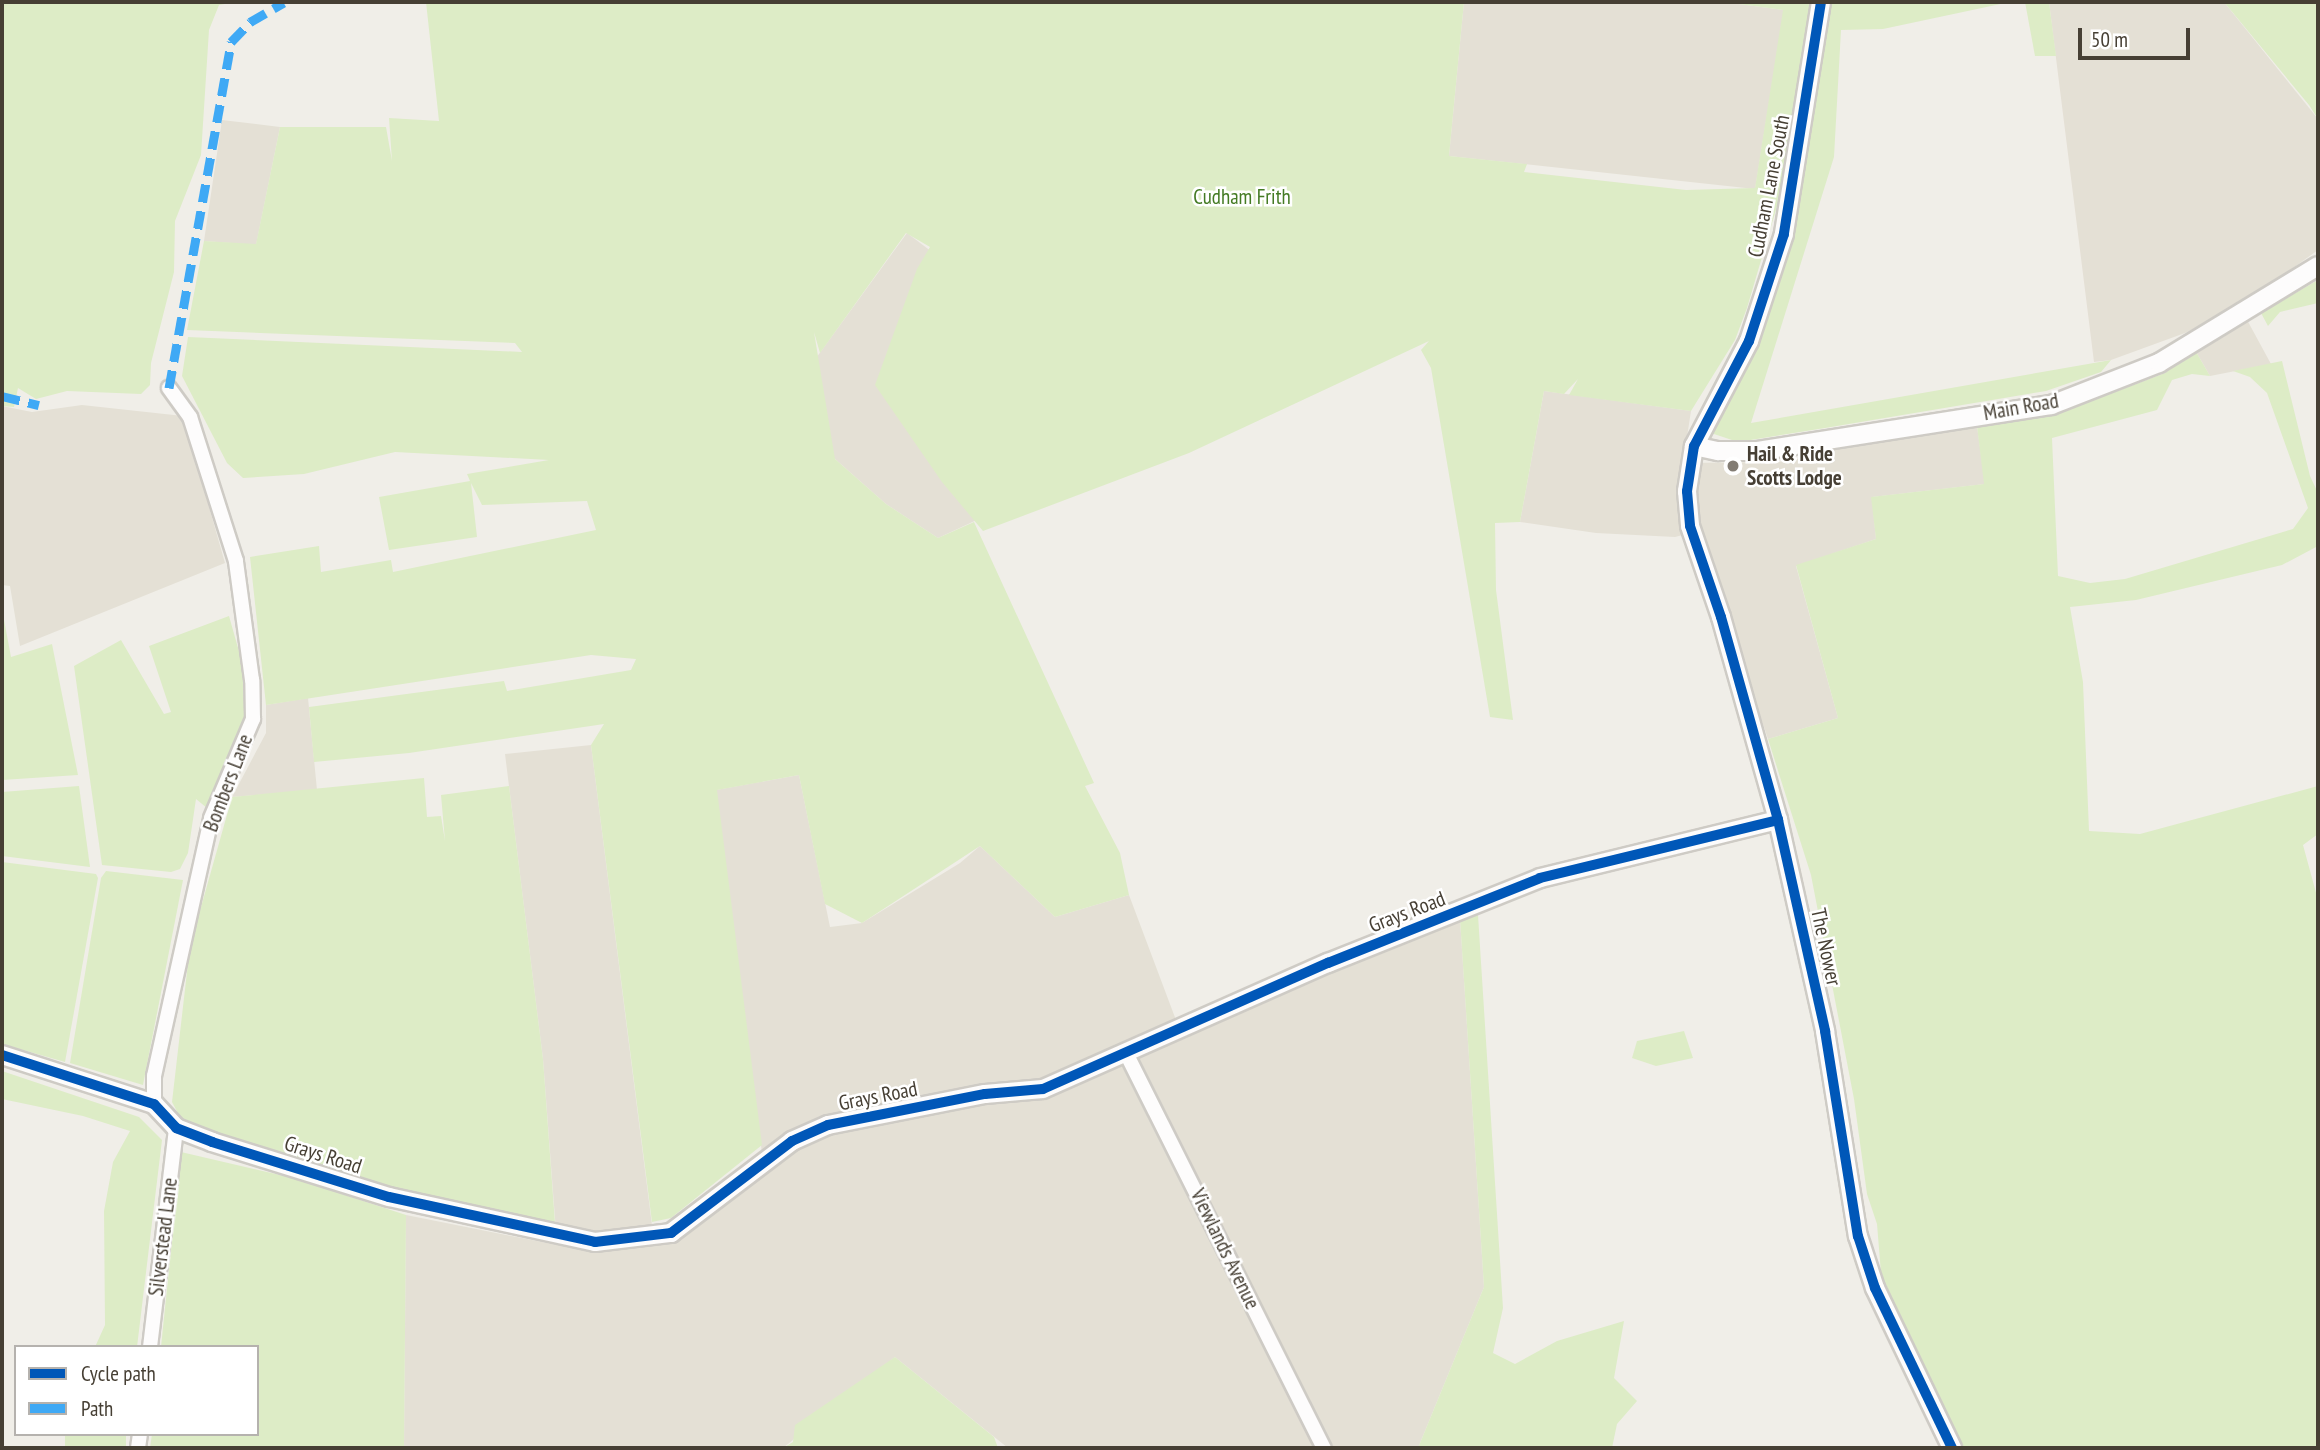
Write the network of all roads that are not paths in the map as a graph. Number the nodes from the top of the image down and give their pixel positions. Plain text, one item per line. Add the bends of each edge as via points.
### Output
1 (1821, 2) edge
2 (2318, 266) edge
3 (169, 388) dead end
4 (1694, 446) junction
5 (1778, 820) junction
6 (1125, 1051) junction
7 (2, 1055) edge
8 (154, 1104) junction
9 (176, 1128) junction
10 (150, 1345) edge
11 (1324, 1448) edge
12 (1952, 1448) edge

1 - 4 street, Cudham Lane South via 1784,234 1749,341
2 - 4 street, Main Road via 2160,363 2051,405 1757,451 1718,452
3 - 8 street, Bombers Lane via 190,417 236,561 253,719 211,818 153,1076
4 - 5 street, The Nower via 1687,491 1690,526 1721,617
5 - 6 street, Grays Road via 1540,878
5 - 12 street, The Nower via 1825,1031 1858,1237 1875,1288
6 - 9 street, Grays Road via 1043,1088 985,1094 828,1125 792,1141 670,1233 595,1242 389,1197
6 - 11 street, Viewlands Avenue
7 - 8 street, Grays Road
8 - 9 street, Grays Road
9 - 10 street, Silverstead Lane

